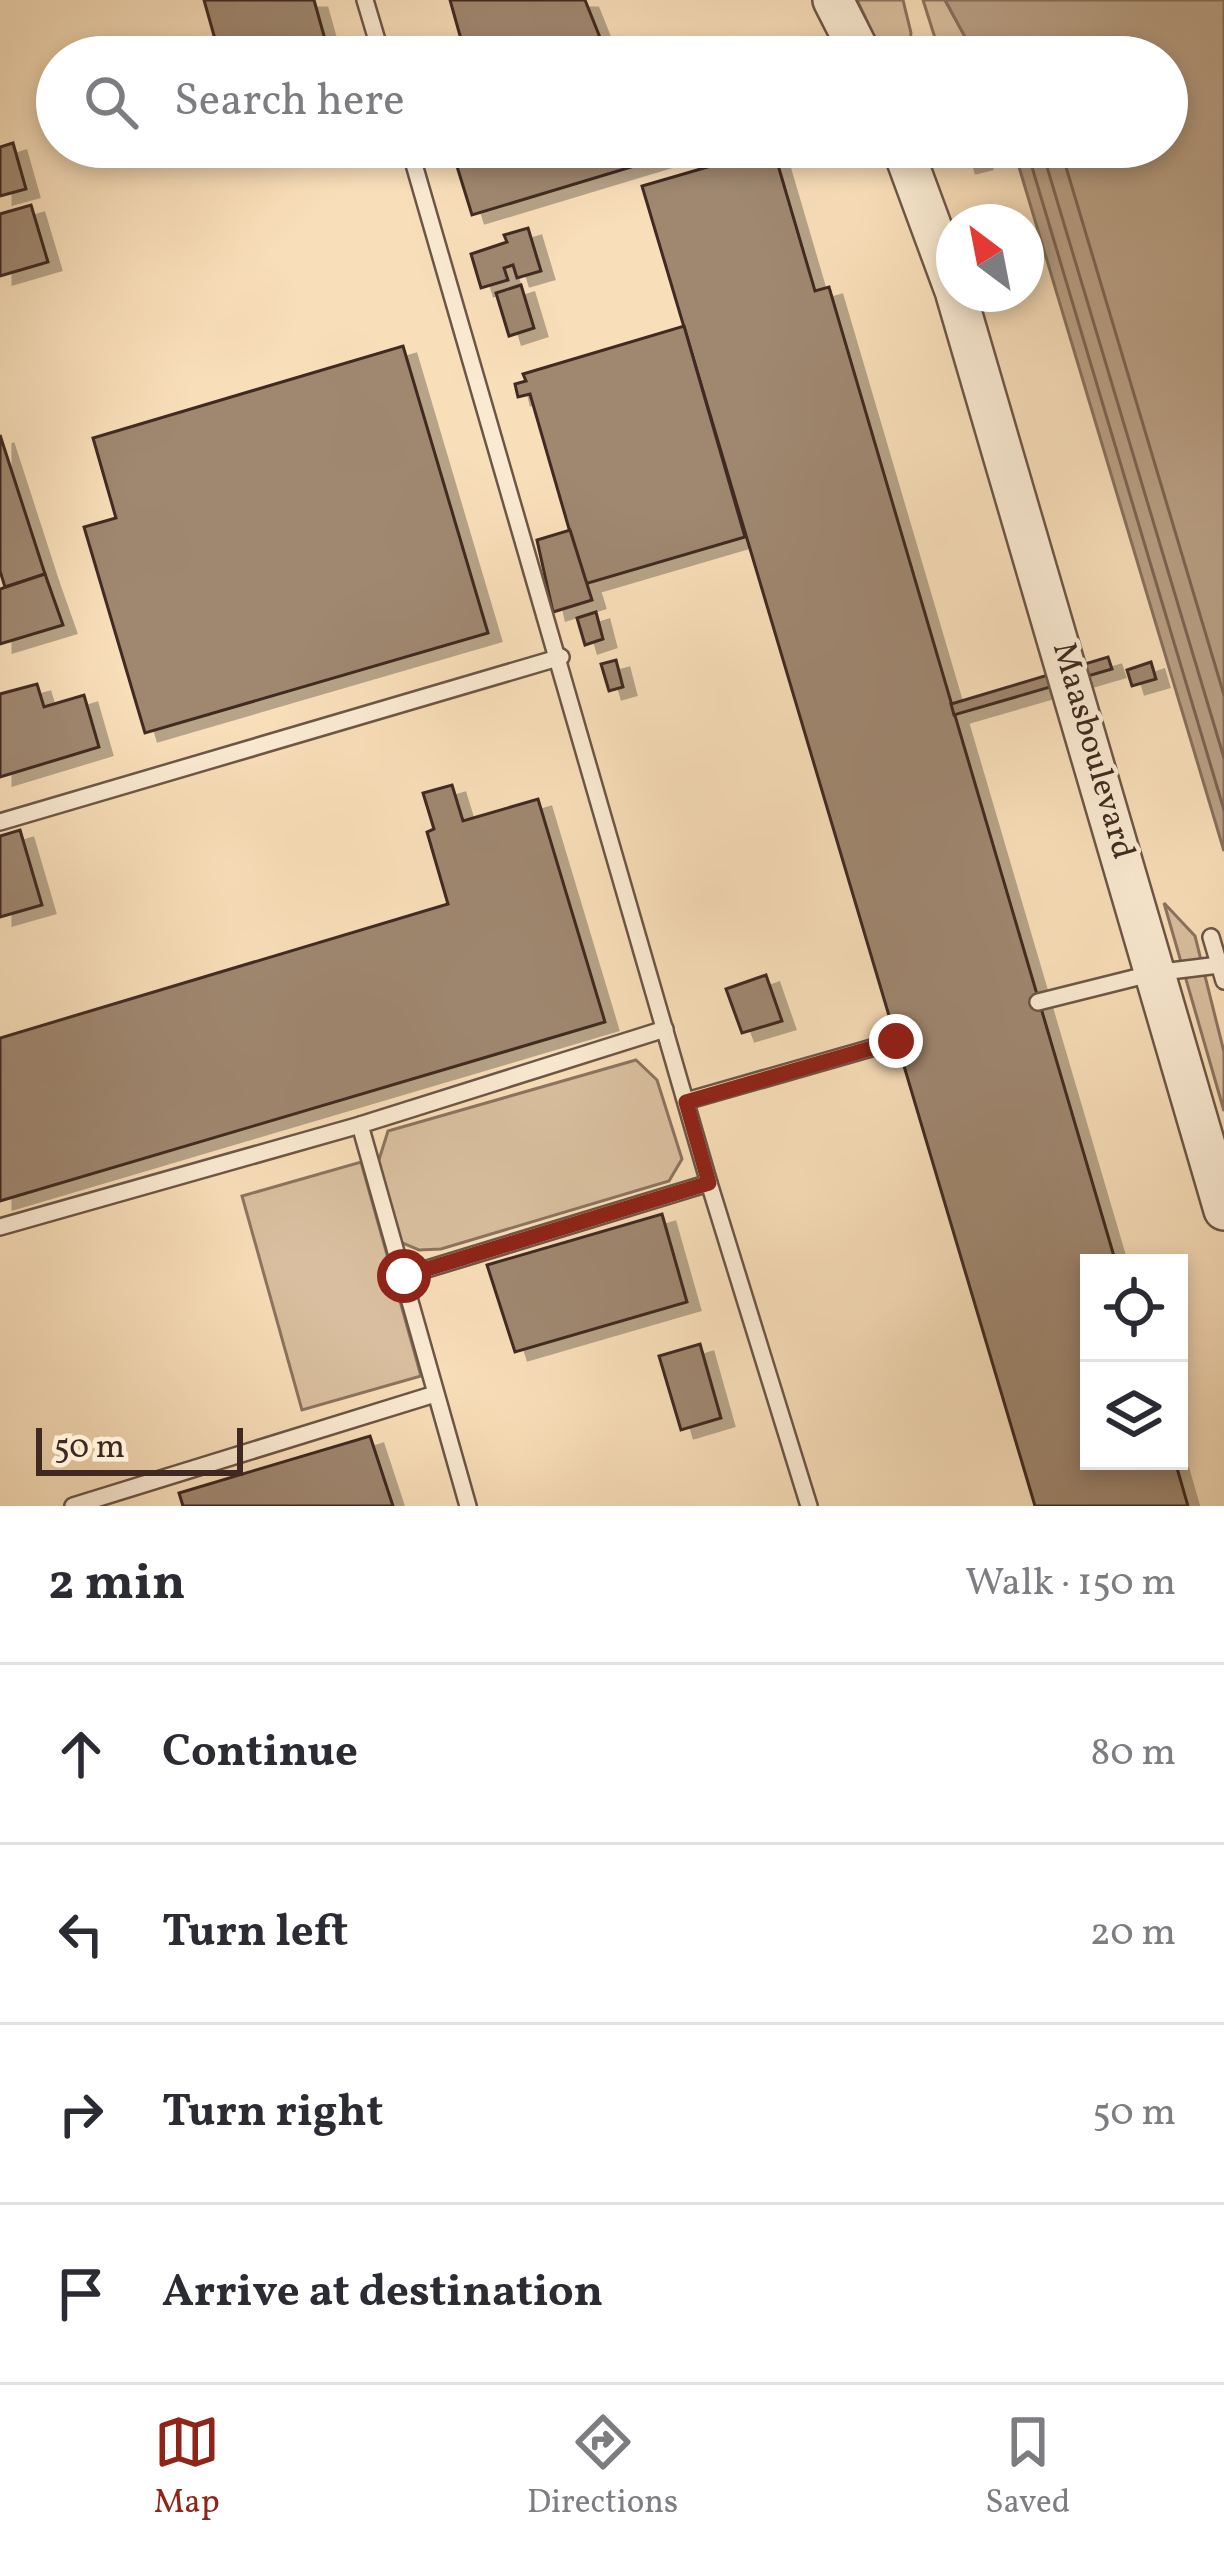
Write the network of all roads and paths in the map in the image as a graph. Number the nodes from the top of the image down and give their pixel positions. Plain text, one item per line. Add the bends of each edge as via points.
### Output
1 (365, 0) edge
2 (833, 0) edge
3 (376, 36) edge
4 (851, 36) edge
5 (415, 168) edge
6 (910, 168) edge
7 (936, 239) edge
8 (961, 312) edge
9 (561, 658) junction
10 (0, 822) edge
11 (1211, 937) dead end
12 (1154, 973) junction
13 (1222, 973) edge
14 (1038, 1003) dead end
15 (665, 1029) junction
16 (896, 1041) dead end
17 (686, 1102) junction
18 (360, 1125) junction
19 (709, 1183) junction
20 (1224, 1210) edge
21 (0, 1227) edge
22 (404, 1276) junction
23 (435, 1394) junction
24 (73, 1506) edge
25 (468, 1506) edge
26 (809, 1506) edge

1 - 3 lane
2 - 4 street
5 - 9 lane
6 - 7 street, Maasboulevard
8 - 12 street, Maasboulevard
9 - 10 lane
9 - 15 lane
11 - 13 lane
12 - 13 lane
12 - 14 lane
12 - 20 street, Maasboulevard
15 - 17 lane
15 - 18 lane
16 - 17 lane
17 - 19 lane
18 - 21 lane
18 - 22 lane
19 - 22 lane
19 - 26 lane
22 - 23 lane
23 - 24 lane
23 - 25 lane

